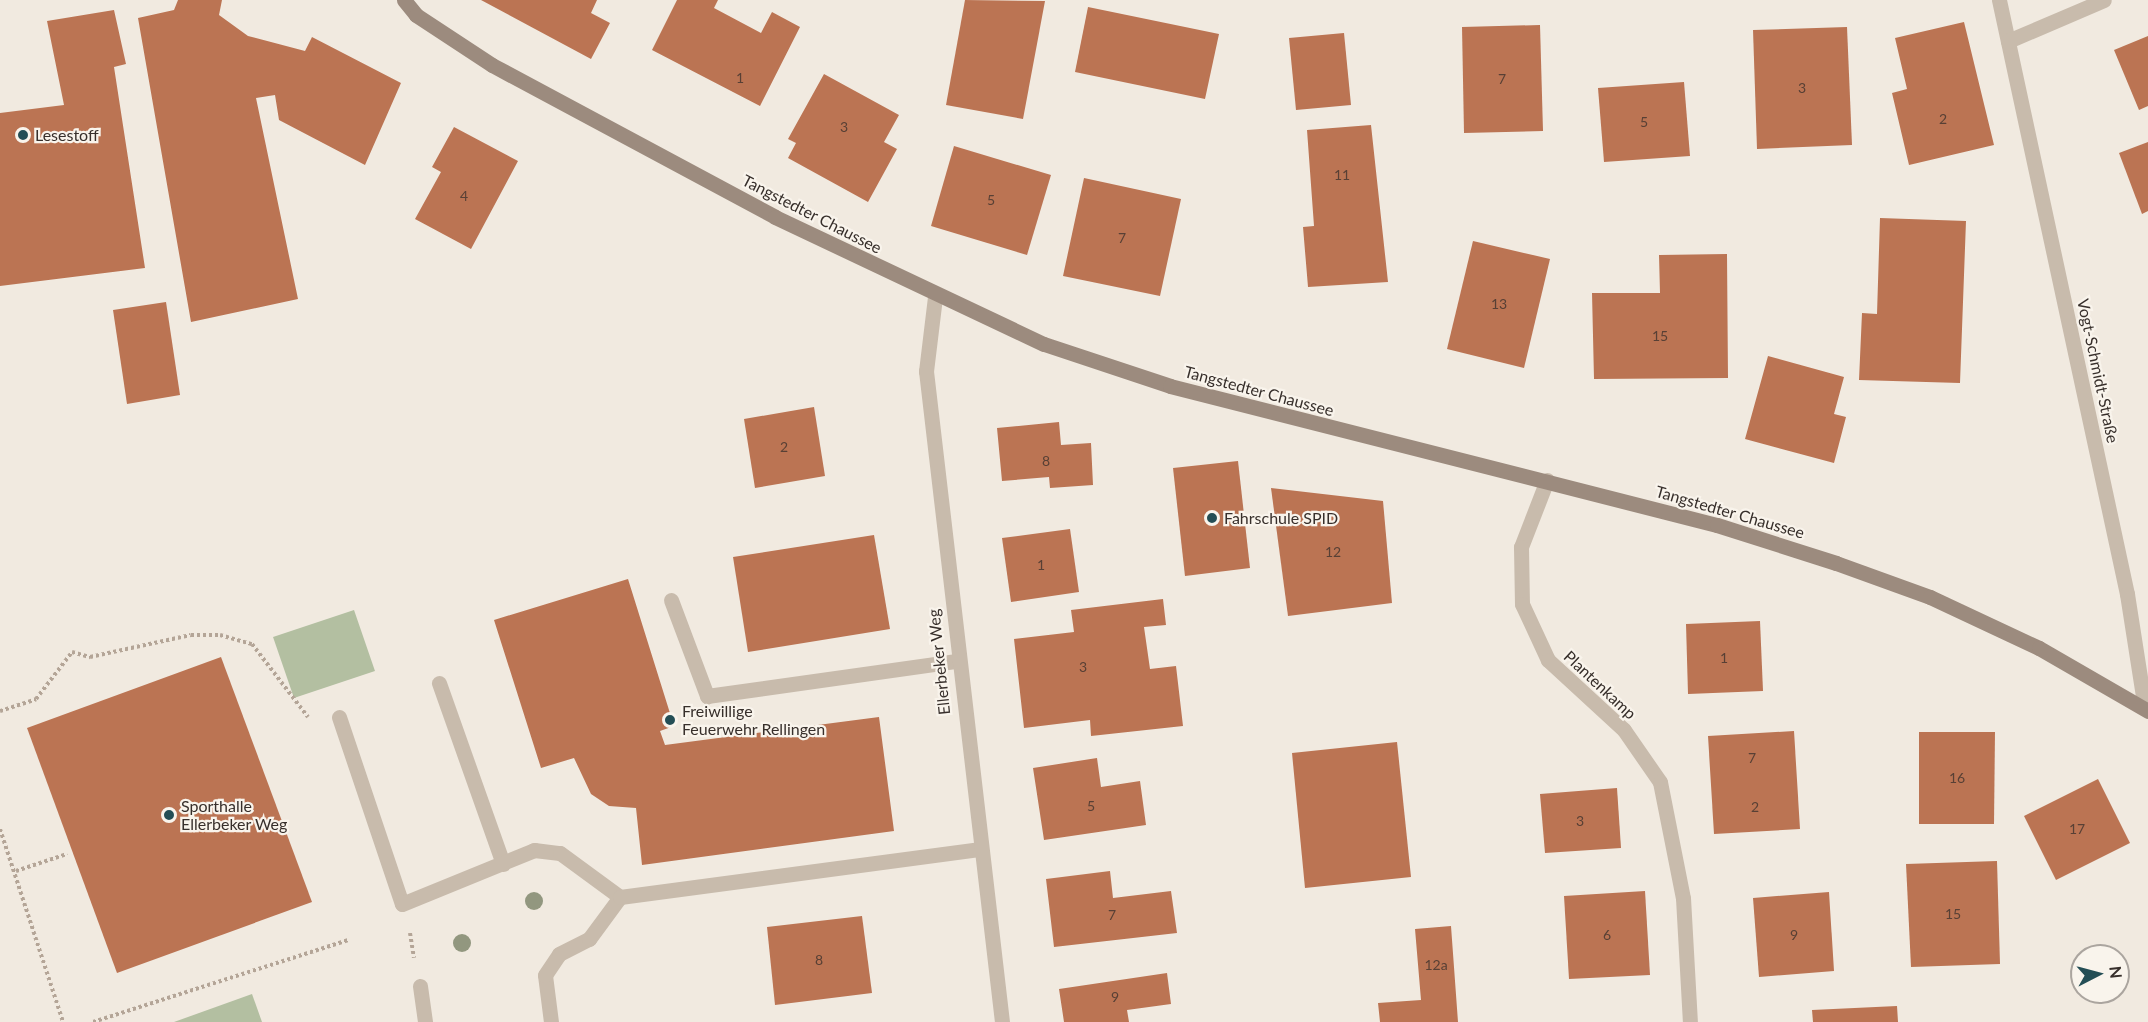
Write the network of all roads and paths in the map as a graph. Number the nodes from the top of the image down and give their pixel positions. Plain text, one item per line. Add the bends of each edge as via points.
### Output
1 (404, 0) edge
2 (1999, 0) edge
3 (2104, 0) edge
4 (2008, 41) junction
5 (935, 297) junction
6 (1547, 480) junction
7 (671, 600) dead end
8 (957, 661) junction
9 (439, 683) dead end
10 (2147, 710) edge
11 (0, 711) edge
12 (339, 717) joint
13 (0, 829) edge
14 (980, 849) junction
15 (67, 854) dead end
16 (503, 864) junction
17 (16, 871) junction
18 (620, 897) junction
19 (402, 903) junction
20 (350, 940) dead end
21 (420, 986) joint
22 (63, 1022) edge
23 (93, 1022) edge
24 (425, 1022) edge
25 (551, 1022) edge
26 (1002, 1022) edge
27 (1690, 1022) edge

1 - 5 main road, Tangstedter Chaussee via 417,15 492,65
2 - 4 street, Vogt-Schmidt-Straße
3 - 4 street
4 - 10 street, Vogt-Schmidt-Straße via 2122,572
5 - 6 main road, Tangstedter Chaussee via 1044,344 1170,386
5 - 8 street, Ellerbeker Weg via 926,371
6 - 10 main road, Tangstedter Chaussee via 1717,525 1930,597 2039,648
6 - 27 street, Plantenkamp via 1521,547 1522,604 1548,660 1624,730 1660,782 1683,898
7 - 8 street via 707,696
8 - 14 street, Ellerbeker Weg
9 - 16 street
11 - 12 path via 36,699 72,652 90,657 191,635 220,635 252,644 313,723
12 - 19 street
13 - 17 path
14 - 18 street
14 - 26 street, Ellerbeker Weg
15 - 17 path
16 - 18 street via 534,850 560,853
16 - 19 street
17 - 22 path
18 - 25 street via 589,939 559,954 545,975
19 - 21 path
20 - 23 path
21 - 24 street

